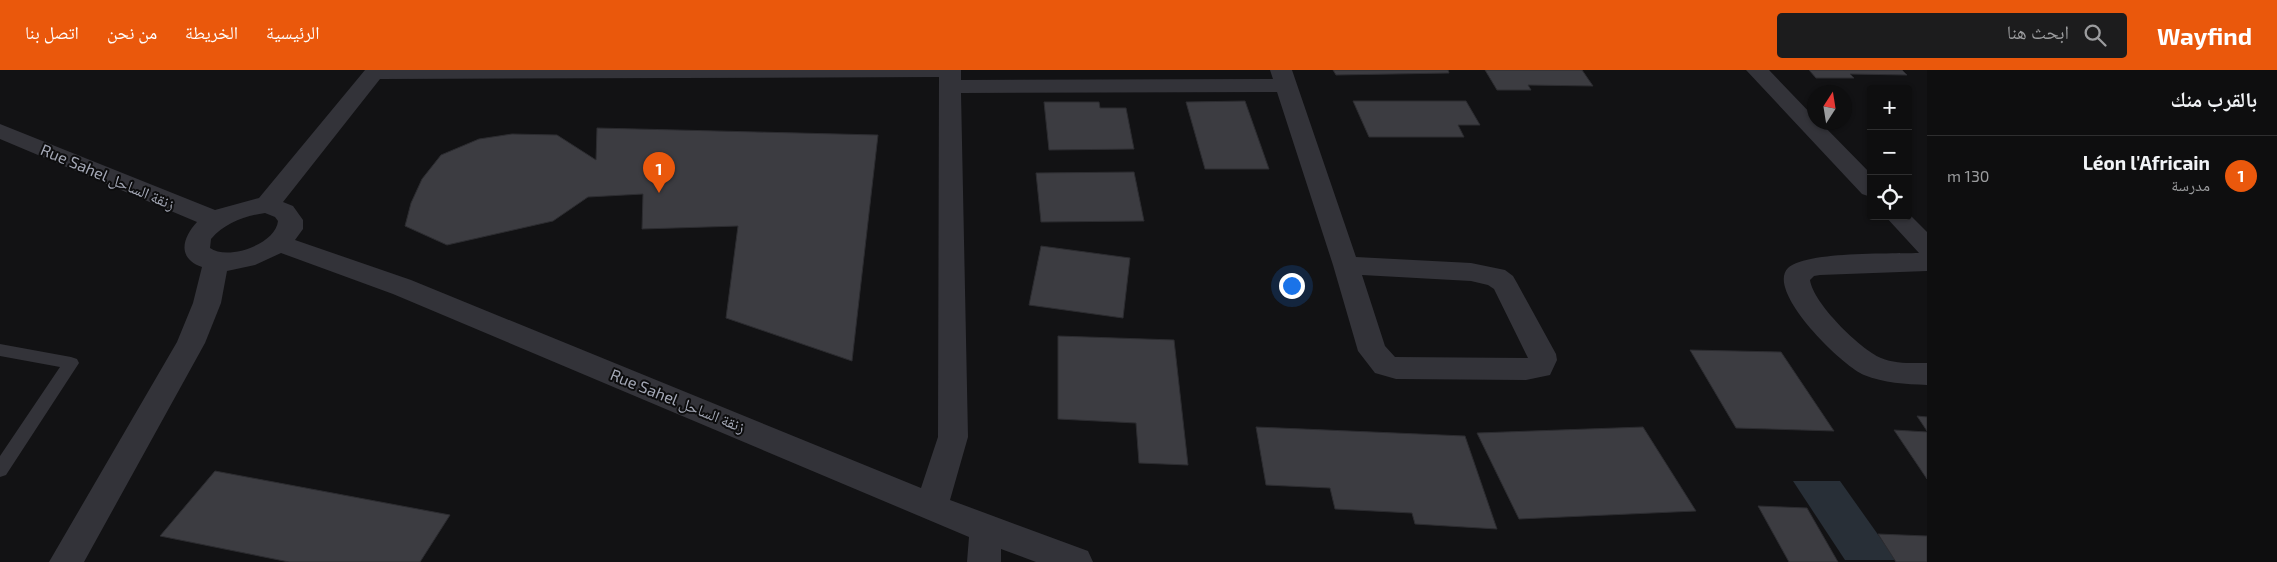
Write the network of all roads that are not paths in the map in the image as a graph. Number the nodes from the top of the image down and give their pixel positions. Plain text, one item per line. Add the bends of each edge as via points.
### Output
1 (1757, 70) edge
2 (375, 71) edge
3 (950, 76) edge
4 (1283, 78) edge
5 (0, 131) edge
6 (1867, 185) edge
7 (267, 205) junction
8 (216, 220) junction
9 (1901, 220) edge
10 (279, 244) junction
11 (1927, 248) edge
12 (1927, 262) edge
13 (216, 263) junction
14 (1346, 265) junction
15 (0, 350) edge
16 (1927, 374) edge
17 (0, 470) edge
18 (932, 505) junction
19 (986, 529) junction
20 (66, 562) edge
21 (984, 562) edge
22 (1076, 562) edge

1 - 6 street
2 - 3 street
2 - 7 street
3 - 4 street
3 - 18 street via 953,437
4 - 14 street
5 - 8 street, Rue Sahel زنقة الساحل
7 - 8 street via 244,208
7 - 10 street via 283,210 289,216 288,234
8 - 13 street via 198,238 196,246 198,254
9 - 11 street
10 - 13 street via 256,257
10 - 18 street, Rue Sahel زنقة الساحل via 402,287
12 - 16 street via 1820,266 1797,275 1796,283 1801,295 1838,344 1861,362 1897,373
13 - 20 street via 207,304 191,343
14 - 14 street via 1471,272 1496,277 1504,283 1542,354 1540,367 1417,369 1385,365 1372,351
15 - 17 lane via 71,362
18 - 19 street, Rue Sahel زنقة الساحل
19 - 21 street
19 - 22 street, Rue Sahel زنقة الساحل

